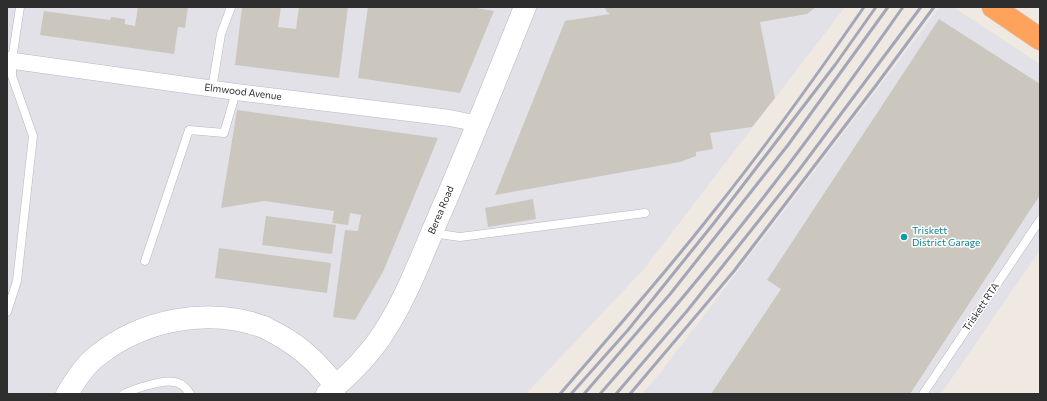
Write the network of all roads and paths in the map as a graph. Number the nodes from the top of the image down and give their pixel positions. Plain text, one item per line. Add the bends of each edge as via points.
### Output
1 (20, 7) edge
2 (231, 7) edge
3 (525, 7) edge
4 (993, 7) edge
5 (1010, 7) edge
6 (1040, 25) edge
7 (1040, 39) edge
8 (9, 60) edge
9 (212, 88) junction
10 (236, 92) junction
11 (479, 124) junction
12 (645, 213) dead end
13 (1040, 220) edge
14 (431, 233) junction
15 (145, 261) dead end
16 (7, 312) edge
17 (332, 390) edge
18 (66, 394) edge
19 (124, 394) edge
20 (190, 394) edge
21 (923, 394) edge

1 - 8 lane
2 - 9 lane via 221,34
3 - 11 main road, Berea Road
4 - 7 highway
5 - 6 highway
8 - 9 street, Elmwood Avenue
8 - 16 lane via 33,136 17,281
9 - 10 street, Elmwood Avenue
10 - 11 street, Elmwood Avenue via 450,118
10 - 15 lane via 224,133 189,130
11 - 14 main road, Berea Road
12 - 14 lane via 460,237
13 - 21 lane, Triskett RTA
14 - 17 main road, Berea Road via 411,280 384,331 365,358
17 - 18 main road via 309,355 264,327 226,318 193,318 163,322 129,335 96,356
19 - 20 lane via 158,382 175,381

